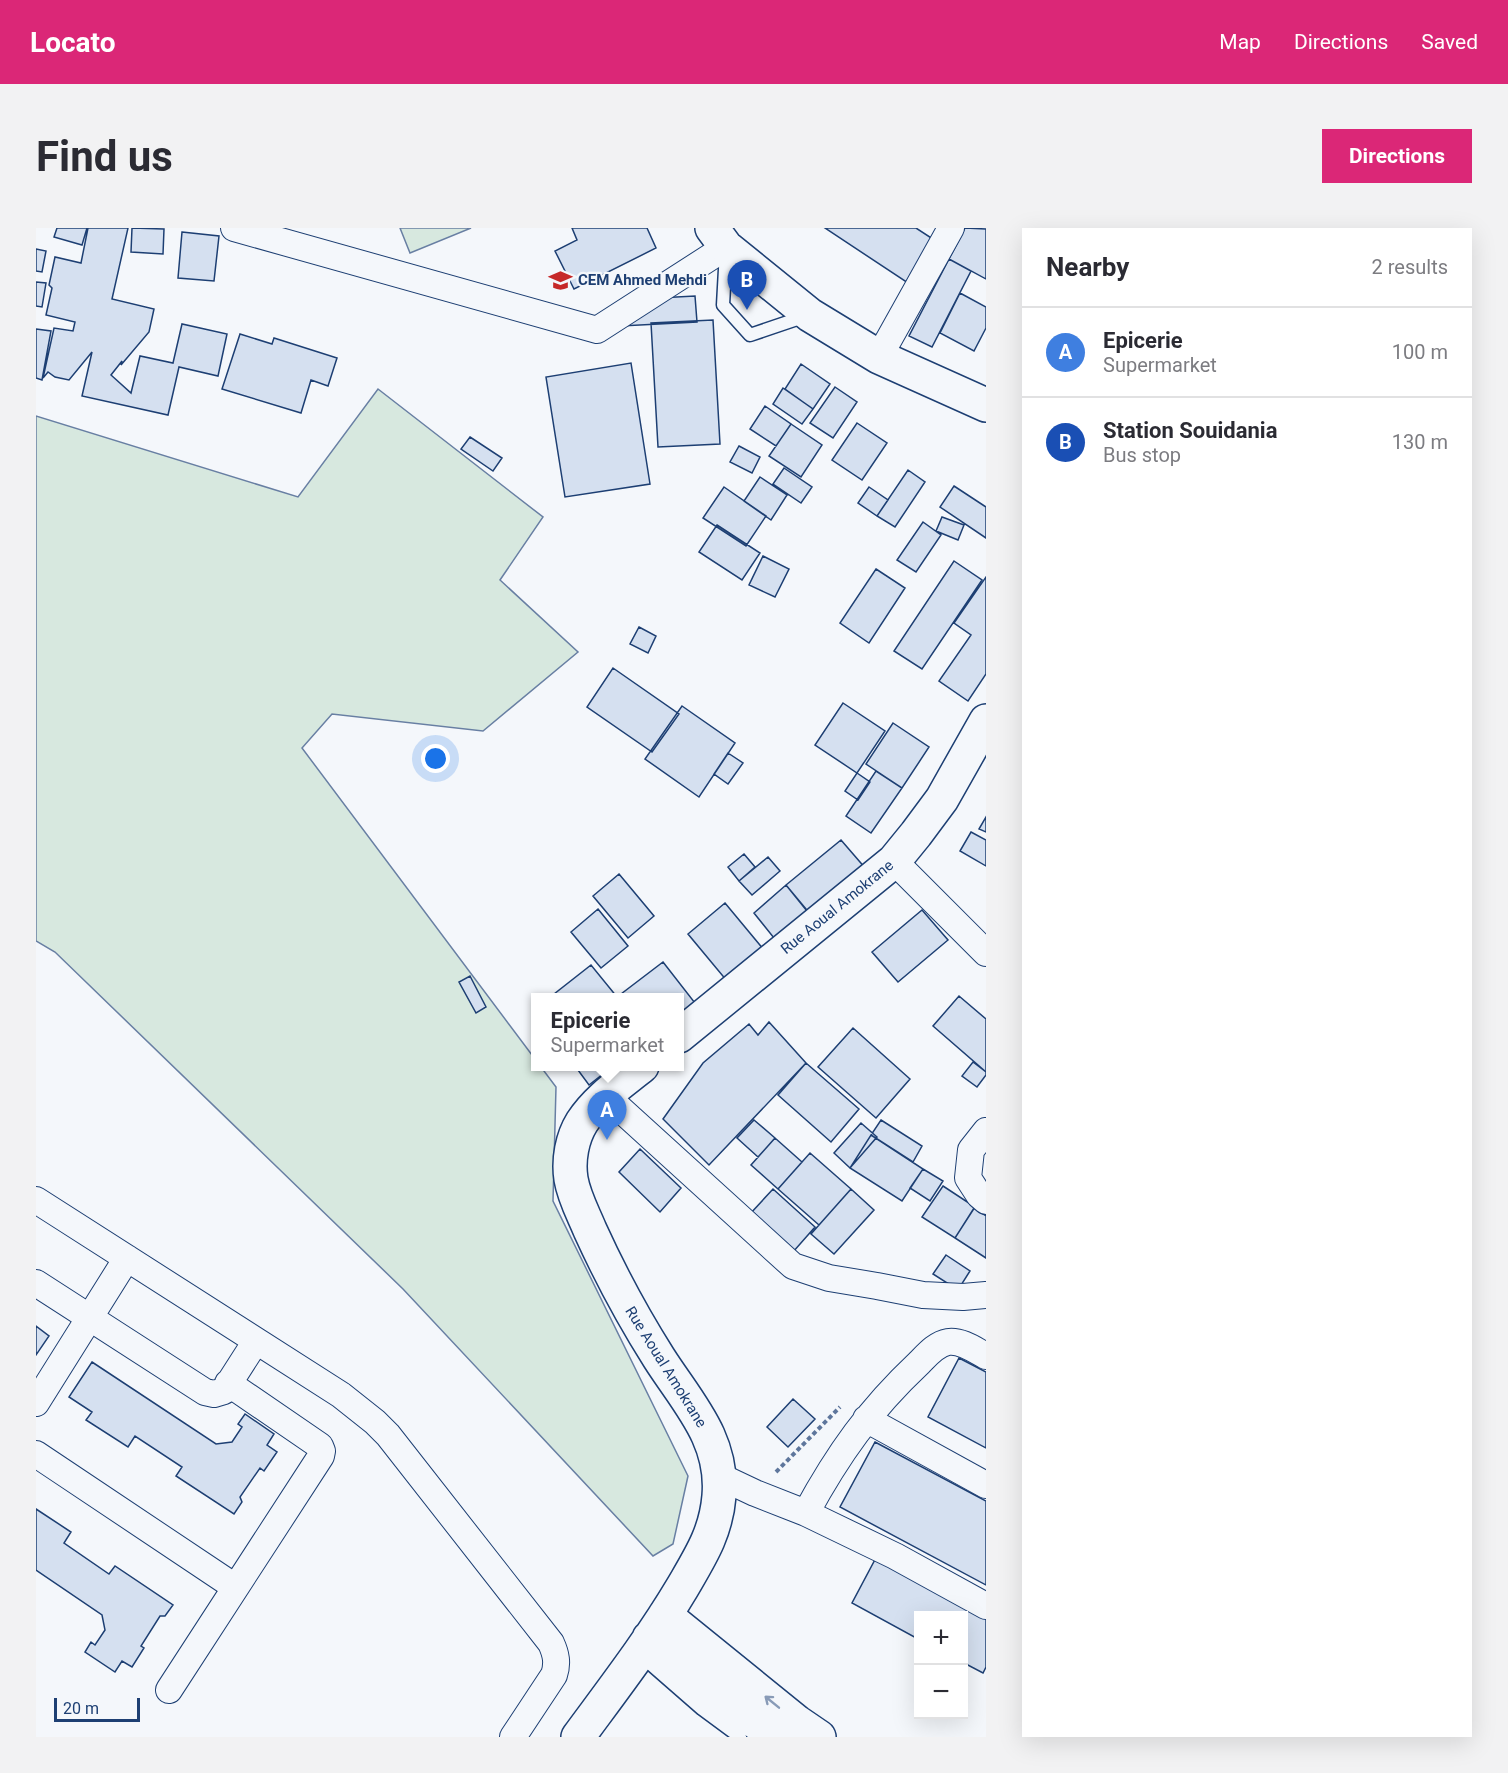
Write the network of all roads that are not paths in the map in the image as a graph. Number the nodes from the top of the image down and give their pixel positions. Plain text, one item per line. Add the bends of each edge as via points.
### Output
1 (234, 228) edge
2 (951, 228) edge
3 (719, 237) edge
4 (810, 315) junction
5 (879, 357) junction
6 (986, 405) edge
7 (986, 721) edge
8 (894, 861) junction
9 (986, 953) edge
10 (684, 1032) edge
11 (636, 1071) edge
12 (606, 1096) junction
13 (986, 1131) edge
14 (36, 1200) edge
15 (986, 1201) edge
16 (127, 1258) junction
17 (36, 1282) edge
18 (986, 1295) edge
19 (89, 1318) junction
20 (256, 1341) junction
21 (986, 1356) edge
22 (228, 1383) junction
23 (36, 1403) edge
24 (866, 1419) junction
25 (36, 1454) edge
26 (719, 1476) junction
27 (986, 1485) edge
28 (806, 1513) junction
29 (235, 1587) junction
30 (986, 1606) edge
31 (651, 1635) junction
32 (169, 1690) dead end
33 (513, 1737) edge
34 (578, 1737) edge
35 (740, 1737) edge
36 (776, 1737) edge
37 (819, 1737) edge

1 - 3 street via 597,330
2 - 5 street
3 - 4 street
3 - 4 lane via 723,305 750,335
4 - 5 street
5 - 6 street
7 - 8 street, Rue Aoual Amokrane via 942,799
8 - 9 street
8 - 10 street, Rue Aoual Amokrane
11 - 12 street, Rue Aoual Amokrane
12 - 18 street via 793,1266 829,1278 923,1295
12 - 26 street, Rue Aoual Amokrane via 582,1123 574,1140 570,1159 574,1195 631,1312 705,1426
13 - 15 street via 971,1150 968,1178
14 - 16 street
16 - 19 street
16 - 20 street
17 - 19 street
19 - 22 street via 205,1392 224,1391
19 - 23 street
20 - 22 street
20 - 33 street via 341,1395 375,1422 551,1643 556,1659 554,1675
21 - 24 street via 957,1342 935,1347
22 - 29 street via 322,1450
24 - 27 street
24 - 28 street via 842,1451
25 - 29 street
26 - 28 street
26 - 31 street, Rue Aoual Amokrane via 714,1528 707,1545
28 - 30 street
29 - 32 street
31 - 34 street, Rue Aoual Amokrane
31 - 35 lane via 702,1709
31 - 36 street via 713,1691
37 -> 31 street

